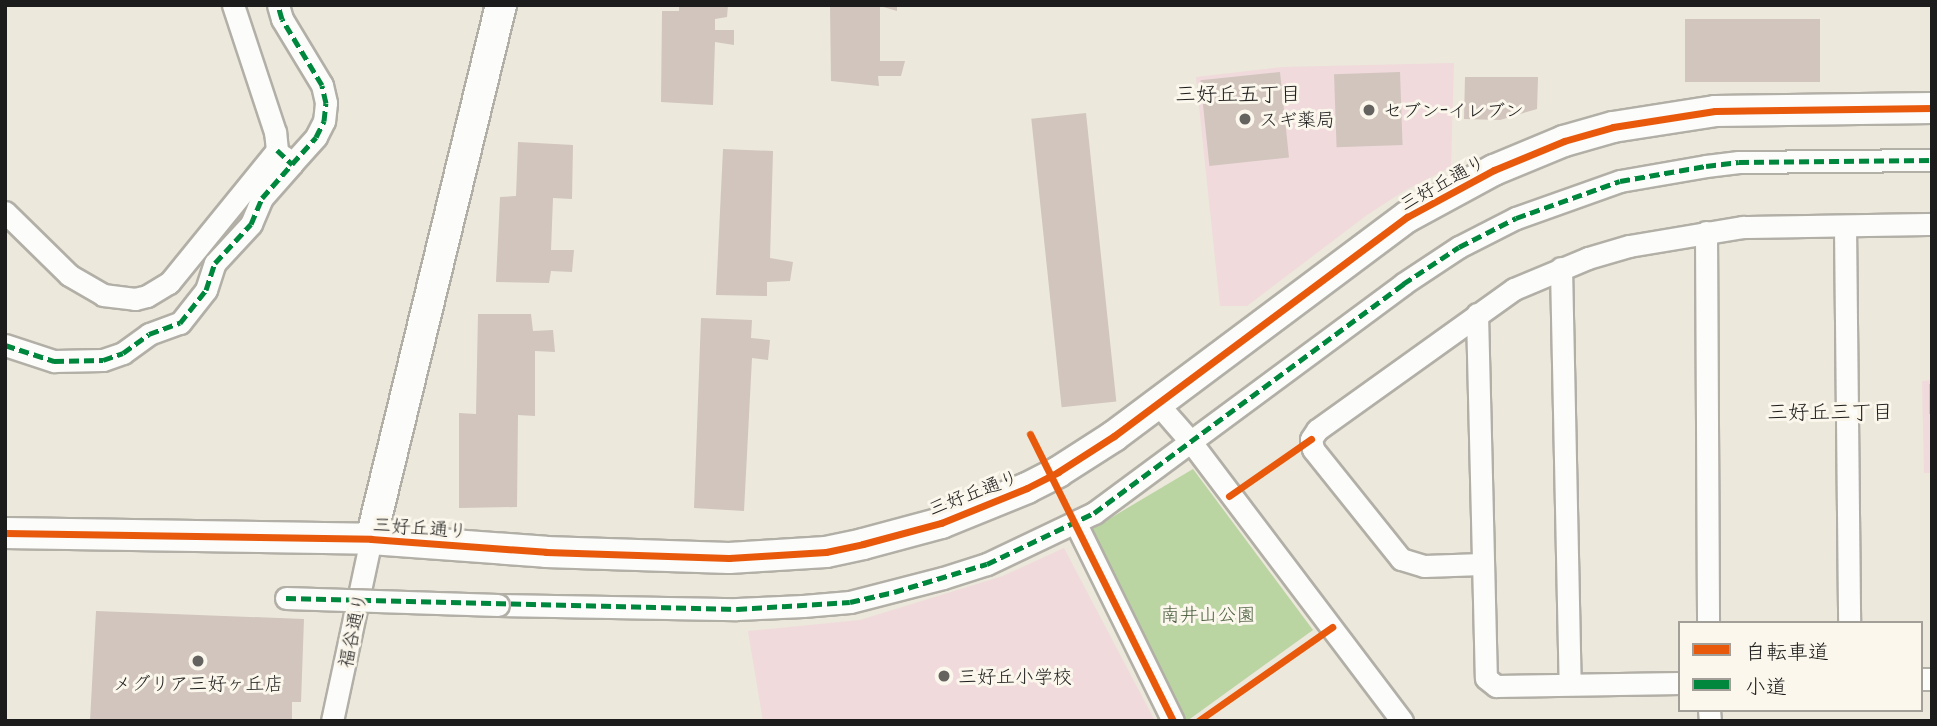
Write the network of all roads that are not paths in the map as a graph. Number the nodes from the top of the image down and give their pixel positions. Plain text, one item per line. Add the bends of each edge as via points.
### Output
1 (233, 5) edge
2 (278, 5) edge
3 (500, 11) edge
4 (1932, 108) edge
5 (284, 157) junction
6 (1932, 160) edge
7 (5, 212) edge
8 (1932, 224) edge
9 (1845, 226) junction
10 (1706, 232) junction
11 (1561, 268) junction
12 (1477, 314) junction
13 (5, 345) edge
14 (1156, 402) junction
15 (1075, 522) junction
16 (5, 533) edge
17 (371, 539) junction
18 (1482, 564) junction
19 (286, 598) dead end
20 (1708, 621) edge
21 (1849, 621) edge
22 (1678, 683) edge
23 (1570, 684) junction
24 (332, 721) edge
25 (1173, 721) edge
26 (1402, 721) edge

1 - 5 street
2 - 5 street via 322,85 326,103 316,137
3 - 17 street
4 - 14 street, 三好丘通り via 1715,111 1625,125 1563,141 1494,170 1407,217
5 - 7 street via 169,283 147,296 119,299 87,288
5 - 13 street via 251,224 215,263 206,290 180,323 149,334 123,353 103,360 54,361
6 - 15 street via 1739,162 1694,167 1620,181 1516,218 1459,247 1404,284 1128,491
8 - 9 street
9 - 10 street
9 - 21 street
10 - 11 street via 1629,246
10 - 20 street
11 - 12 street via 1514,289
11 - 23 street
12 - 18 street
12 - 18 street via 1317,430 1311,439 1313,449 1401,559 1424,566
14 - 17 street, 三好丘通り via 1087,454 1027,488 941,523 826,552 716,557 546,552
14 - 26 street
15 - 19 street, bridge via 987,564 850,601 737,609
15 - 25 street
16 - 17 street, 三好丘通り
17 - 24 street, 福谷通り
18 - 23 street via 1486,678 1496,686
22 - 23 street

